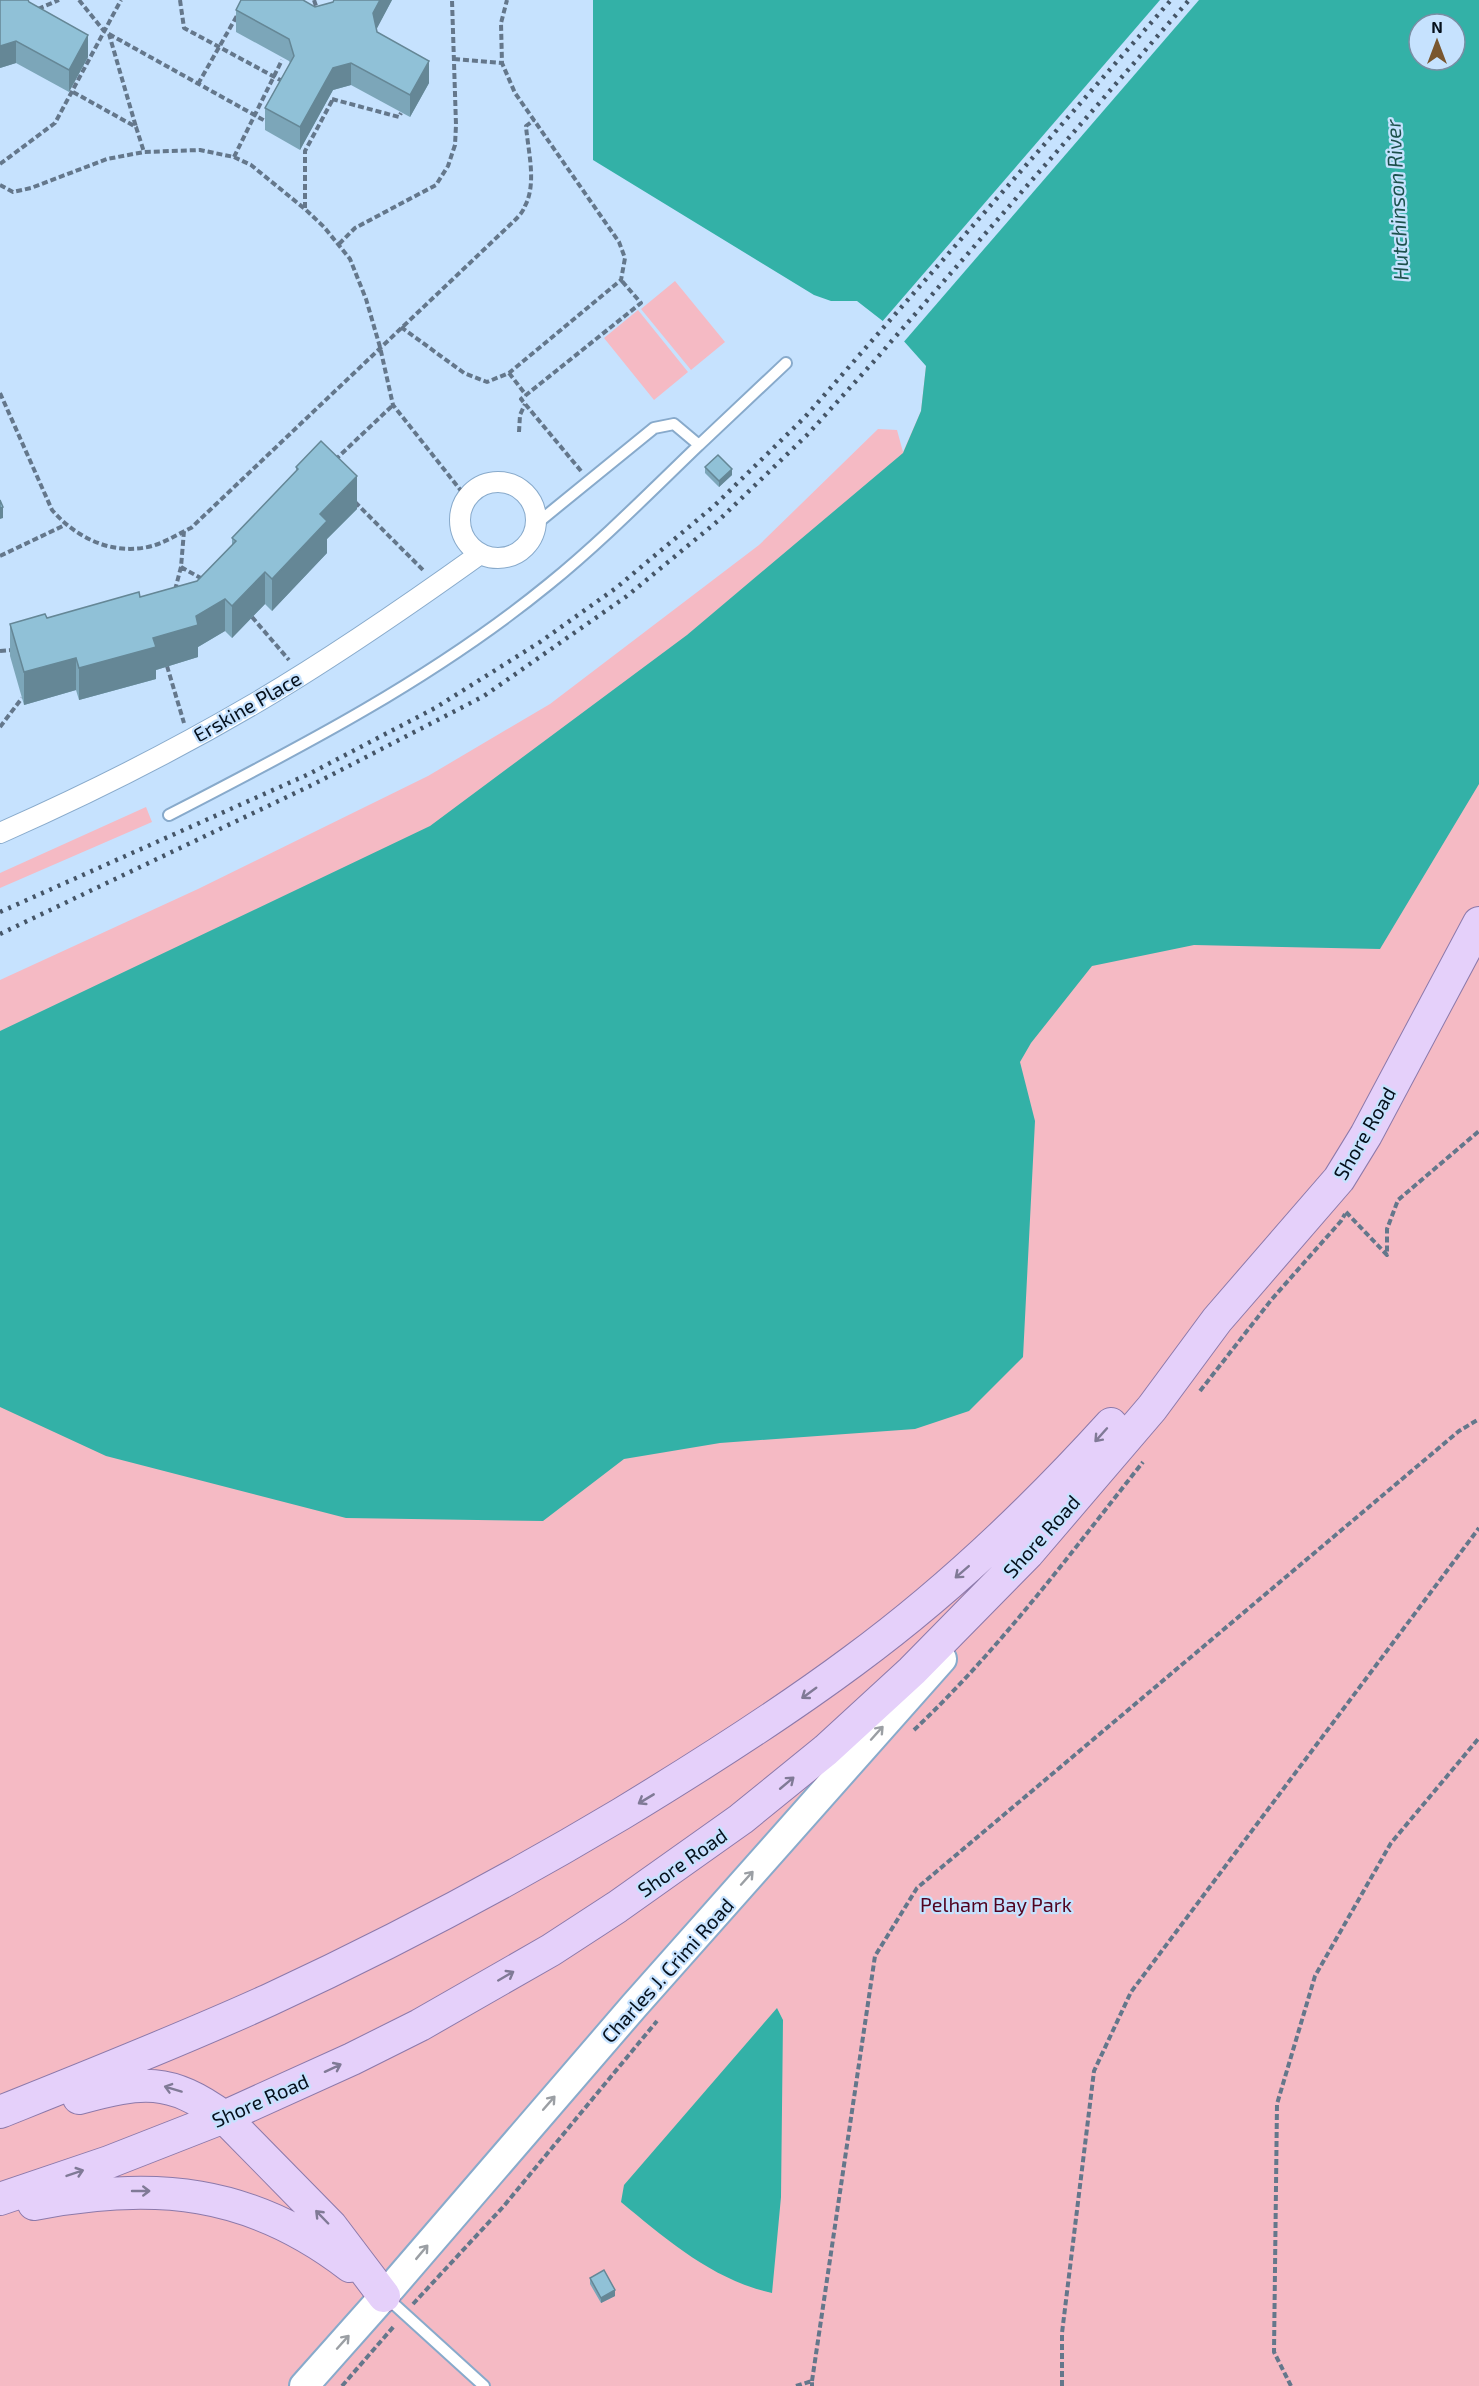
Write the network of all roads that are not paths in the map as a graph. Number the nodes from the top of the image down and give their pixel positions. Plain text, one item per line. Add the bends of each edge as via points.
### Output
1 (786, 363) dead end
2 (699, 445) junction
3 (536, 524) junction
4 (480, 554) junction
5 (170, 815) dead end
6 (0, 833) edge
7 (1479, 922) edge
8 (1217, 1320) junction
9 (1028, 1553) junction
10 (0, 2112) edge
11 (224, 2117) junction
12 (0, 2121) edge
13 (0, 2199) edge
14 (0, 2210) edge
15 (384, 2296) junction
16 (304, 2386) edge
17 (484, 2386) edge

1 - 2 lane
2 - 3 lane via 680,427 664,424 646,433
2 - 5 lane via 550,584 486,632 396,692
3 - 4 street via 531,540 514,555 503,558
3 - 4 street via 535,506 514,484 483,484 466,498 459,518 464,539
4 - 6 street, Erskine Place via 302,675 94,791
7 - 8 main road, Shore Road via 1354,1155 1317,1206
8 - 9 main road, Shore Road via 1152,1408
8 -> 10 main road, Shore Road via 974,1562 856,1660 733,1744 537,1864 405,1934 208,2027
11 -> 9 main road, Shore Road via 420,2025 551,1950 669,1871 826,1750 912,1671
15 -> 9 main road, Charles J. Crimi Road via 634,2006 986,1610
11 -> 12 main road via 181,2091 150,2085 121,2087
13 -> 11 main road, Shore Road
15 -> 11 main road via 331,2226
14 -> 15 main road via 113,2192 160,2192 219,2200 308,2238 342,2260
16 -> 15 main road, Charles J. Crimi Road
15 - 17 lane

